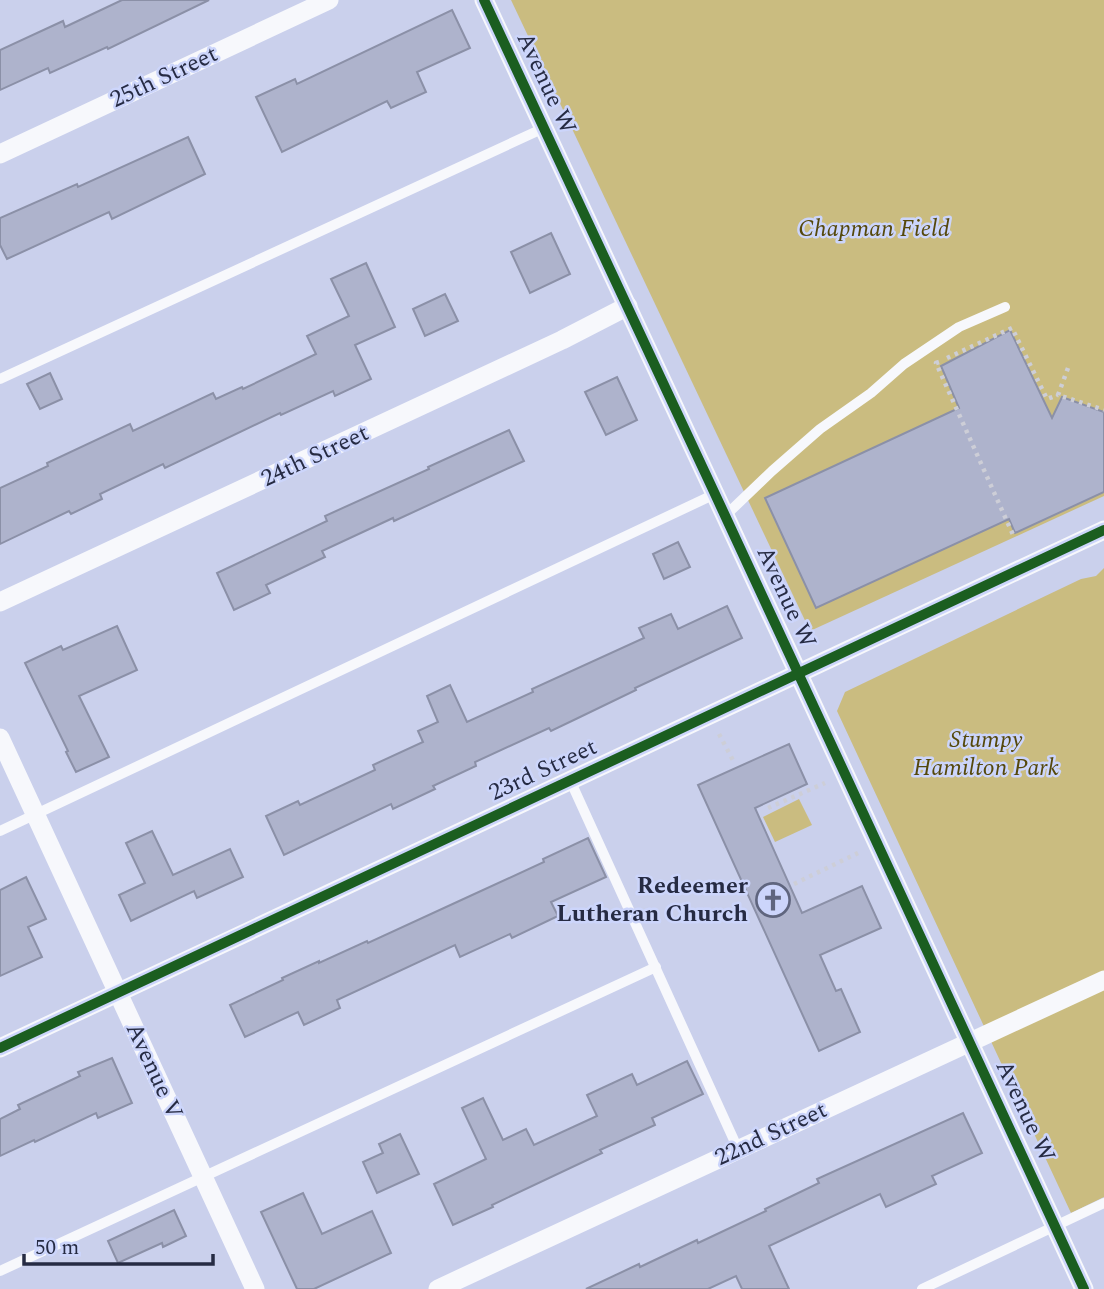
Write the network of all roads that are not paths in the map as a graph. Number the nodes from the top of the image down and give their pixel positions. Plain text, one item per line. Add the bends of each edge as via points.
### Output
1 (329, 0) edge
2 (484, 0) edge
3 (544, 128) junction
4 (0, 154) edge
5 (628, 306) junction
6 (1005, 307) dead end
7 (0, 379) edge
8 (715, 494) junction
9 (725, 516) junction
10 (1104, 530) edge
11 (0, 602) edge
12 (798, 673) junction
13 (0, 738) edge
14 (570, 780) junction
15 (36, 815) junction
16 (0, 831) edge
17 (656, 967) junction
18 (1104, 980) edge
19 (118, 992) junction
20 (969, 1041) junction
21 (0, 1048) edge
22 (738, 1149) junction
23 (204, 1177) junction
24 (1104, 1203) edge
25 (1055, 1226) junction
26 (0, 1271) edge
27 (256, 1289) edge
28 (438, 1289) edge
29 (922, 1289) edge
30 (1084, 1289) edge

1 - 4 street, 25th Street
2 - 3 street, Avenue W
3 - 5 street, Avenue W
3 - 7 lane
5 - 8 street, Avenue W
5 - 11 street, 24th Street
6 - 9 lane via 959,327 904,364 820,429
8 - 9 street, Avenue W
8 - 15 lane
9 - 12 street, Avenue W
10 - 12 street, 23rd Street
12 - 14 street, 23rd Street
12 - 20 street, Avenue W
13 - 15 street, Avenue V
14 - 17 lane
14 - 19 street, 23rd Street
15 - 16 lane
15 - 19 street, Avenue V
17 - 22 lane
17 - 23 lane
18 - 20 street, 22nd Street
19 - 21 street, 23rd Street
19 - 23 street, Avenue V
20 - 22 street, 22nd Street
20 - 25 street, Avenue W
22 - 28 street, 22nd Street
23 - 26 lane
23 - 27 street, Avenue V
24 - 25 lane
25 - 29 lane
25 - 30 street, Avenue W

